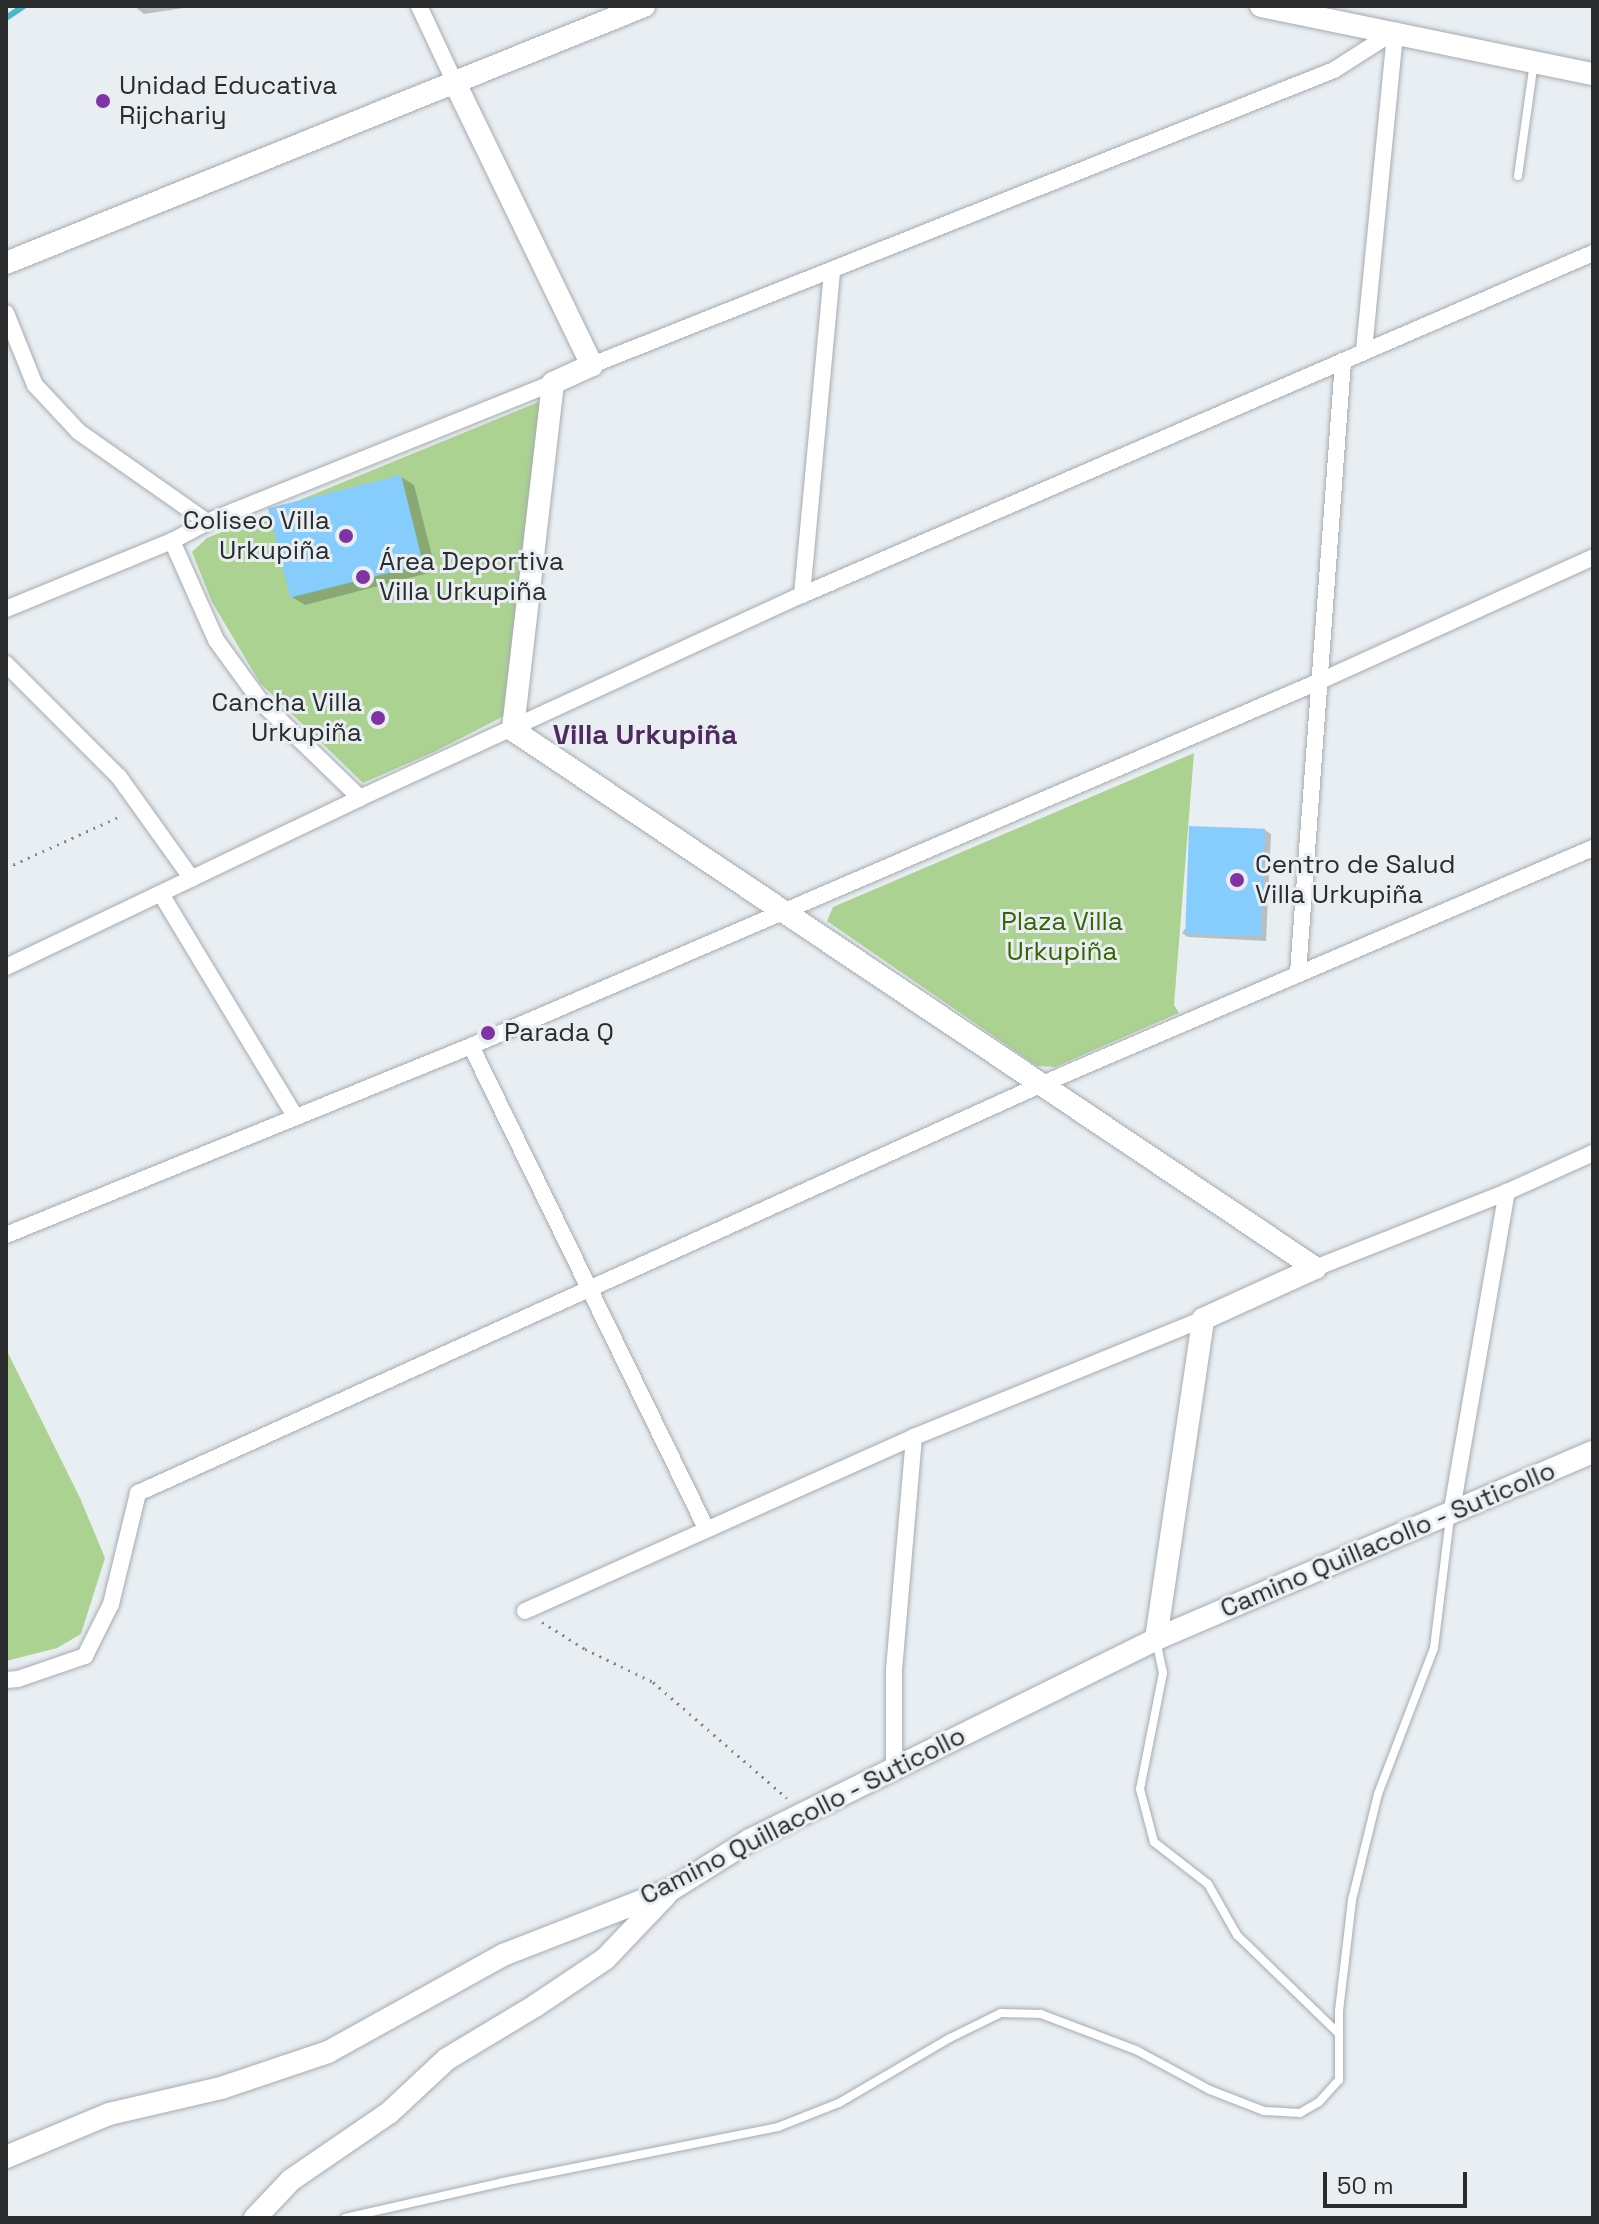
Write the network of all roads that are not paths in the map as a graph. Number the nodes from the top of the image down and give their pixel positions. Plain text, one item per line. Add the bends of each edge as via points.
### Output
1 (419, 6) edge
2 (644, 6) edge
3 (1261, 6) edge
4 (1395, 31) junction
5 (1534, 61) junction
6 (1593, 74) edge
7 (455, 83) junction
8 (1518, 176) dead end
9 (1593, 253) edge
10 (6, 263) edge
11 (832, 272) junction
12 (6, 313) edge
13 (1364, 350) junction
14 (1343, 361) junction
15 (592, 365) junction
16 (553, 383) junction
17 (207, 522) junction
18 (172, 541) junction
19 (1593, 557) edge
20 (802, 595) junction
21 (6, 609) edge
22 (6, 664) edge
23 (1318, 682) junction
24 (513, 730) junction
25 (360, 798) junction
26 (1593, 848) edge
27 (192, 879) junction
28 (161, 894) junction
29 (783, 909) junction
30 (6, 967) edge
31 (1298, 973) junction
32 (471, 1046) junction
33 (1040, 1085) junction
34 (295, 1116) junction
35 (1593, 1153) edge
36 (1507, 1192) junction
37 (6, 1235) edge
38 (1315, 1268) junction
39 (588, 1290) junction
40 (1203, 1319) junction
41 (914, 1437) junction
42 (1593, 1452) edge
43 (1451, 1515) junction
44 (706, 1528) junction
45 (525, 1611) road end
46 (1156, 1639) junction
47 (6, 1680) edge
48 (894, 1771) junction
49 (672, 1889) junction
50 (1339, 2034) junction
51 (6, 2157) edge
52 (255, 2218) edge
53 (345, 2218) edge

1 - 7 street
2 - 7 street
3 - 4 street
4 - 5 street
4 - 11 street via 1334,70
4 - 13 street
5 - 6 street
5 - 8 lane
7 - 10 street
7 - 15 street
9 - 13 street
11 - 15 street
11 - 20 street
12 - 17 street via 35,385 79,432
13 - 14 street
14 - 20 street
14 - 23 street
15 - 16 street
16 - 17 street
16 - 24 street
17 - 18 street
18 - 21 street
18 - 25 street via 216,640 261,702
19 - 23 street
20 - 24 street
22 - 27 street via 119,777
23 - 29 street
23 - 31 street
24 - 25 street
24 - 29 street
25 - 27 street
26 - 31 street
27 - 28 street
28 - 30 street
28 - 34 street
29 - 32 street
29 - 33 street
31 - 33 street
32 - 34 street
32 - 39 street
33 - 38 street
33 - 39 street
34 - 37 street
35 - 36 street
36 - 38 street
36 - 43 street
38 - 40 street
39 - 44 street
39 - 47 street via 138,1493 111,1604 85,1656
40 - 41 street
40 - 46 street
41 - 44 street
41 - 48 street via 894,1670
42 - 43 street, Camino Quillacollo - Suticollo
43 - 46 street, Camino Quillacollo - Suticollo
43 - 50 lane via 1434,1648 1378,1794 1352,1900
44 - 45 street
46 - 48 street, Camino Quillacollo - Suticollo
46 - 50 lane via 1163,1673 1140,1789 1154,1842 1208,1884 1237,1935
48 - 49 street, Camino Quillacollo - Suticollo via 750,1840
49 - 51 street, Camino Quillacollo - Suticollo via 503,1955 328,2052 221,2088 109,2114
49 - 52 street via 605,1959 447,2059 389,2113 291,2180
50 - 53 lane via 1339,2080 1310,2108 1288,2113 1264,2111 1210,2090 1136,2050 1041,2014 1001,2013 839,2103 778,2127

